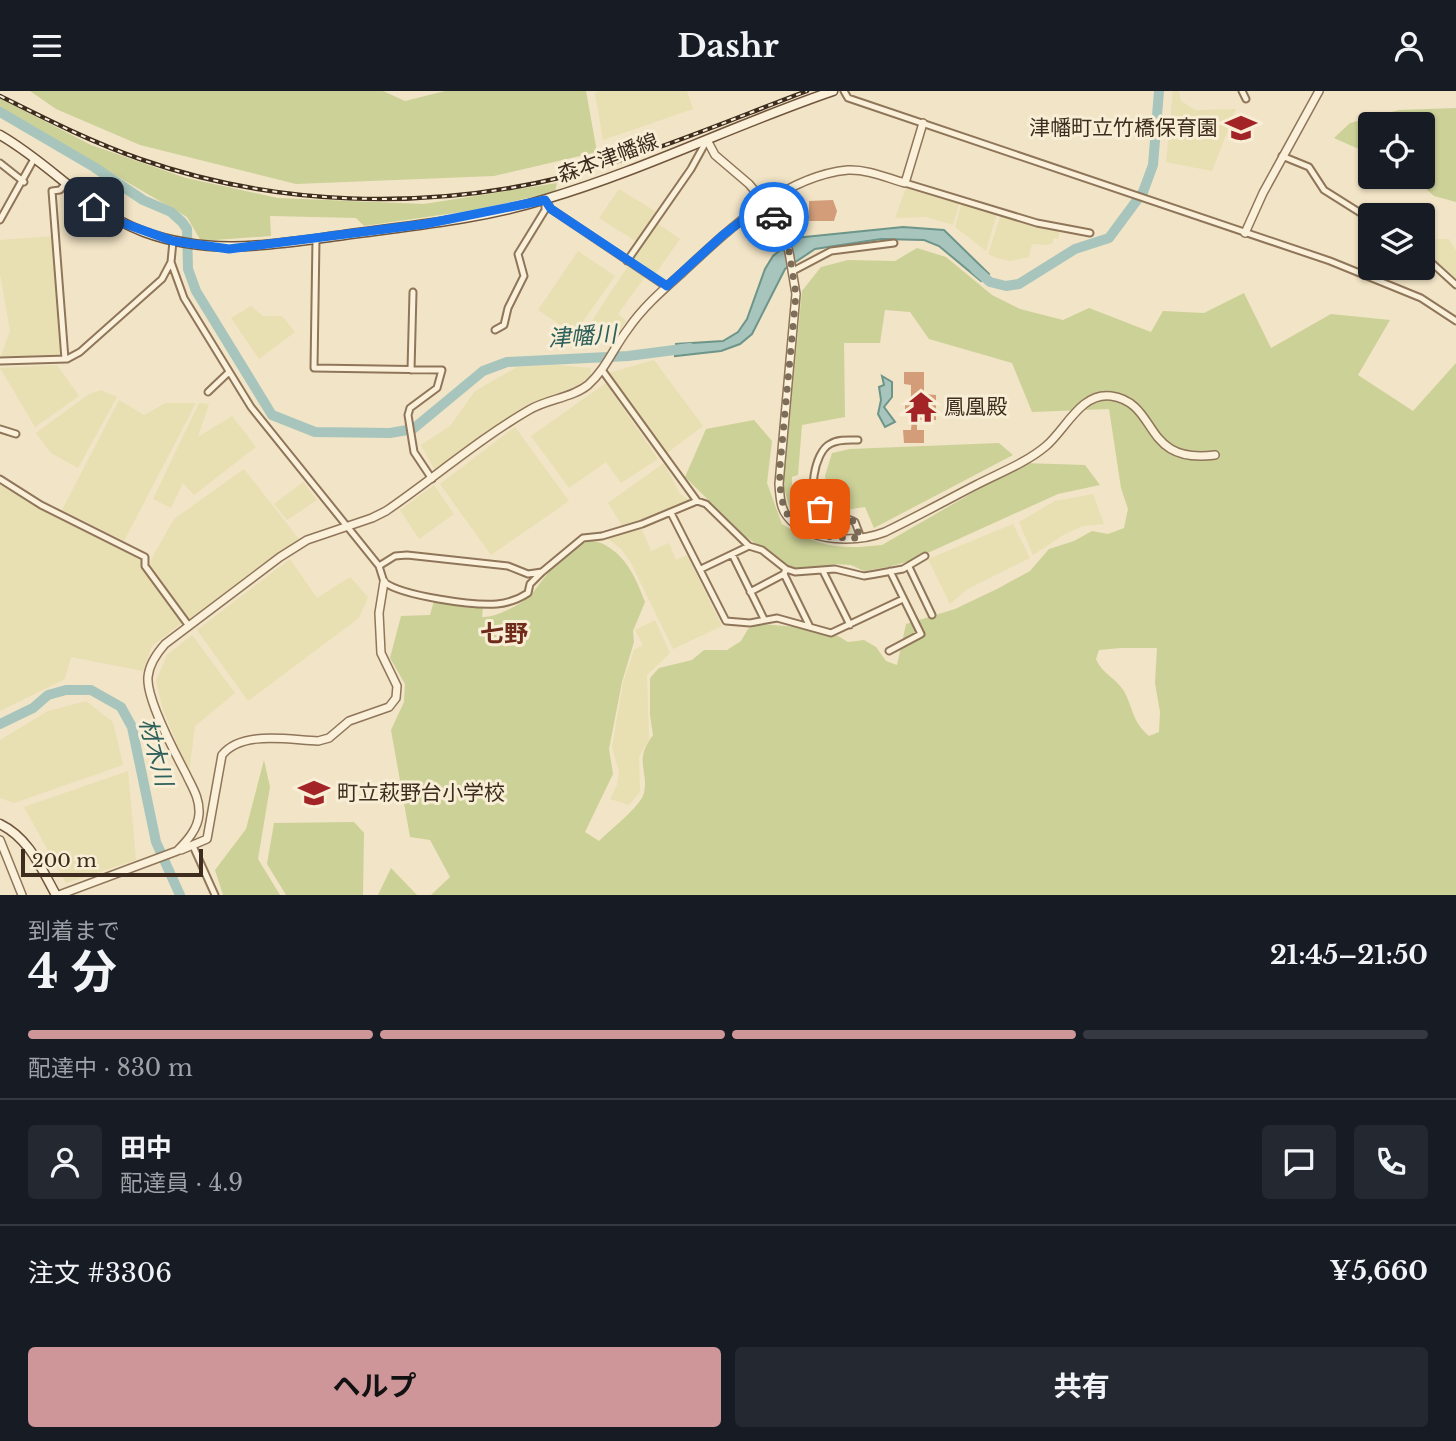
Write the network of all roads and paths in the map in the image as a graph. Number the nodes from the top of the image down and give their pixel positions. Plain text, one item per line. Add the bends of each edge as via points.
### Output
1 (833, 91) edge
2 (844, 91) edge
3 (1242, 91) edge
4 (1319, 91) edge
5 (1246, 99) dead end
6 (923, 123) junction
7 (0, 135) edge
8 (707, 140) junction
9 (1282, 156) junction
10 (34, 159) junction
11 (0, 163) edge
12 (24, 181) junction
13 (905, 183) junction
14 (65, 184) junction
15 (545, 200) junction
16 (765, 203) junction
17 (1358, 211) edge
18 (0, 220) edge
19 (1090, 233) dead end
20 (1245, 233) junction
21 (316, 239) junction
22 (173, 241) junction
23 (894, 243) dead end
24 (627, 261) junction
25 (171, 262) junction
26 (1435, 266) edge
27 (793, 271) junction
28 (1456, 285) edge
29 (667, 286) junction
30 (413, 292) dead end
31 (1456, 321) edge
32 (495, 330) dead end
33 (65, 359) junction
34 (0, 361) edge
35 (411, 370) junction
36 (602, 370) junction
37 (229, 372) junction
38 (208, 392) dead end
39 (0, 429) edge
40 (16, 434) dead end
41 (858, 440) dead end
42 (1216, 455) dead end
43 (0, 479) edge
44 (432, 479) junction
45 (696, 501) junction
46 (671, 513) junction
47 (346, 527) junction
48 (861, 538) junction
49 (749, 546) junction
50 (732, 554) junction
51 (925, 556) dead end
52 (379, 566) junction
53 (909, 566) junction
54 (701, 569) junction
55 (823, 571) junction
56 (890, 571) junction
57 (542, 572) junction
58 (785, 572) junction
59 (384, 582) junction
60 (751, 591) junction
61 (903, 599) junction
62 (932, 615) dead end
63 (764, 619) junction
64 (809, 625) junction
65 (850, 625) junction
66 (189, 626) junction
67 (889, 651) dead end
68 (0, 824) edge
69 (0, 840) edge
70 (193, 846) junction
71 (177, 851) junction
72 (22, 895) edge
73 (58, 895) edge
74 (215, 895) edge

1 - 8 main road, 森本津幡線
2 - 6 street via 848,98
3 - 5 street
4 - 9 street
6 - 13 street
6 - 20 street
7 - 10 main road, 森本津幡線
8 - 15 main road, 森本津幡線
8 - 16 street via 715,155
8 - 24 street
9 - 17 street via 1309,167 1324,190
9 - 20 street
10 - 12 street
10 - 14 main road, 森本津幡線
11 - 12 street
12 - 18 street
13 - 16 street via 846,170 783,191
13 - 19 street via 1037,223
14 - 22 main road, 森本津幡線 via 120,222
14 - 33 street via 52,191
15 - 21 main road, 森本津幡線 via 425,224
15 - 24 street via 551,209
15 - 32 street via 545,210 518,254 524,276 504,325
16 - 27 street via 782,231
16 - 29 street
20 - 31 street via 1421,298
21 - 22 main road, 森本津幡線 via 256,247 201,247
21 - 35 street via 314,368
22 - 25 street
23 - 27 street via 831,251
24 - 29 street
25 - 33 street via 151,290 80,352
25 - 37 street via 184,298
26 - 28 street
27 - 48 street via 796,294 779,475 783,509 801,529 816,536
29 - 36 street via 628,328
30 - 35 street
33 - 34 street
35 - 44 street via 442,370 437,388 410,408 408,415 416,456
36 - 44 street via 586,386 514,419
36 - 45 street
37 - 38 street
37 - 47 street via 259,418
39 - 40 street
41 - 48 street via 835,442 820,452 815,499 833,519 855,522
42 - 48 street via 1175,453 1125,400 1093,397 1049,444 1028,459 885,532
43 - 66 street via 145,557 145,566
44 - 47 street via 386,511
45 - 46 street
45 - 49 street via 706,504
46 - 54 street
46 - 57 street via 583,538
47 - 52 street
47 - 66 street via 307,540 280,557
49 - 50 street
49 - 58 street via 762,550
50 - 54 street
50 - 60 street
51 - 53 street
52 - 57 street via 407,555 508,566 521,573
52 - 59 street
53 - 56 street
53 - 62 street
54 - 63 street via 726,621
55 - 56 street via 843,569 864,576
55 - 58 street
55 - 65 street
56 - 61 street
57 - 59 street via 530,583 528,593 500,604 411,594
58 - 60 street
58 - 64 street
59 - 70 street via 379,613 381,653 397,687 396,698 389,707 349,720 329,738 245,741 229,747 222,755 206,839
60 - 63 street
61 - 65 street
61 - 67 street via 921,634
63 - 64 street
64 - 65 street via 831,633
66 - 71 street via 157,652 148,679 167,736 196,792 197,822
68 - 73 main road via 15,832 31,851
69 - 72 street
70 - 71 street
70 - 74 street
71 - 73 street

